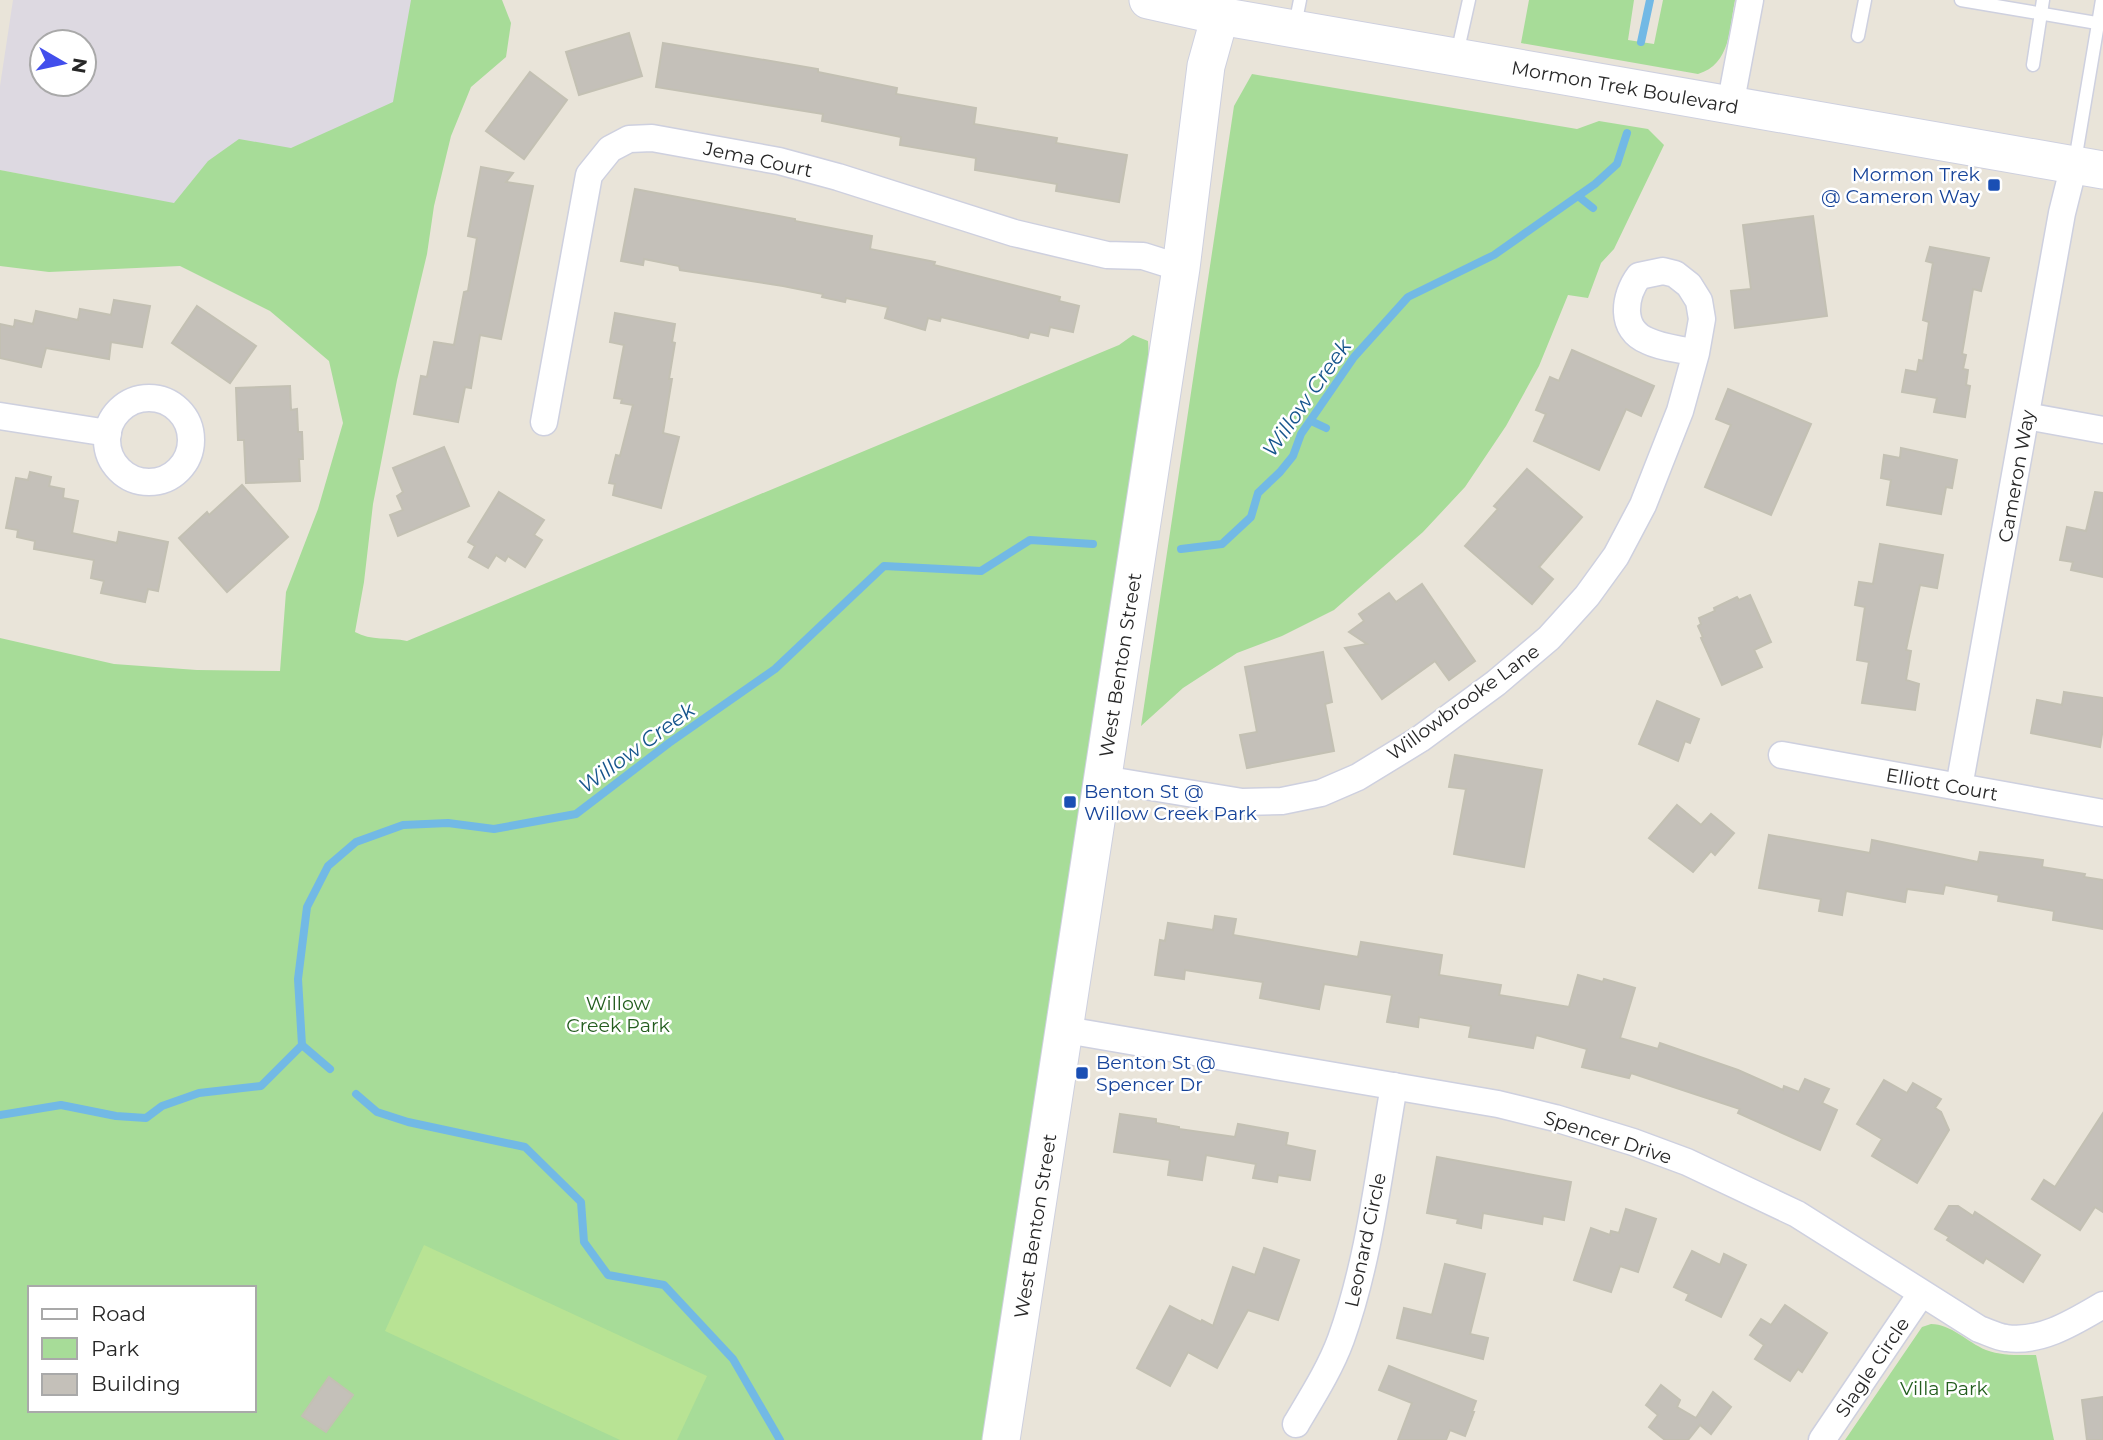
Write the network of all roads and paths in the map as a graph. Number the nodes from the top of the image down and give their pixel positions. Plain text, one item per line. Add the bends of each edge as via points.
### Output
1 (1148, 0) edge
2 (1469, 0) edge
3 (1750, 0) edge
4 (1864, 0) edge
5 (1961, 0) edge
6 (2043, 0) edge
7 (2102, 0) edge
8 (2042, 14) junction
9 (1297, 15) edge
10 (1220, 16) junction
11 (2101, 23) edge
12 (1858, 36) dead end
13 (1457, 57) junction
14 (2033, 65) dead end
15 (1730, 106) junction
16 (2088, 167) edge
17 (1181, 268) junction
18 (1696, 353) dead end
19 (0, 416) edge
20 (2026, 416) junction
21 (544, 422) dead end
22 (2103, 430) edge
23 (108, 433) dead end
24 (1782, 755) dead end
25 (1103, 779) junction
26 (1959, 787) junction
27 (2103, 813) edge
28 (1066, 1030) junction
29 (1394, 1086) junction
30 (1921, 1294) junction
31 (2103, 1305) edge
32 (1296, 1424) dead end
33 (1002, 1440) edge
34 (1822, 1440) edge

1 - 10 street, Mormon Trek Boulevard
2 - 13 lane
3 - 15 street
4 - 12 lane
5 - 8 lane
6 - 8 lane
7 - 11 lane
8 - 11 lane
8 - 14 lane
9 - 10 street, Mormon Trek Boulevard
9 - 13 street, Mormon Trek Boulevard
10 - 17 street, West Benton Street via 1206,66
11 - 16 lane
13 - 15 street, Mormon Trek Boulevard
15 - 16 street, Mormon Trek Boulevard
16 - 20 street, Cameron Way via 2062,213
17 - 21 street, Jema Court via 1143,256 1107,255 1014,233 779,161 652,138 629,139 610,149 589,175
17 - 25 street, West Benton Street
18 - 25 street, Willowbrooke Lane via 1680,411 1643,505 1587,596 1527,657 1420,738 1358,777 1321,793 1282,801 1242,802
19 - 23 street
20 - 22 street
20 - 26 street, Cameron Way
24 - 26 street, Elliott Court
25 - 28 street, West Benton Street
26 - 27 street, Elliott Court
28 - 29 street, Spencer Drive
28 - 33 street, West Benton Street
29 - 30 street, Spencer Drive via 1555,1118 1687,1162 1797,1214
29 - 32 street, Leonard Circle via 1359,1283 1340,1340
30 - 31 street, Spencer Drive via 1979,1329 2005,1338 2041,1336
30 - 34 street, Slagle Circle

